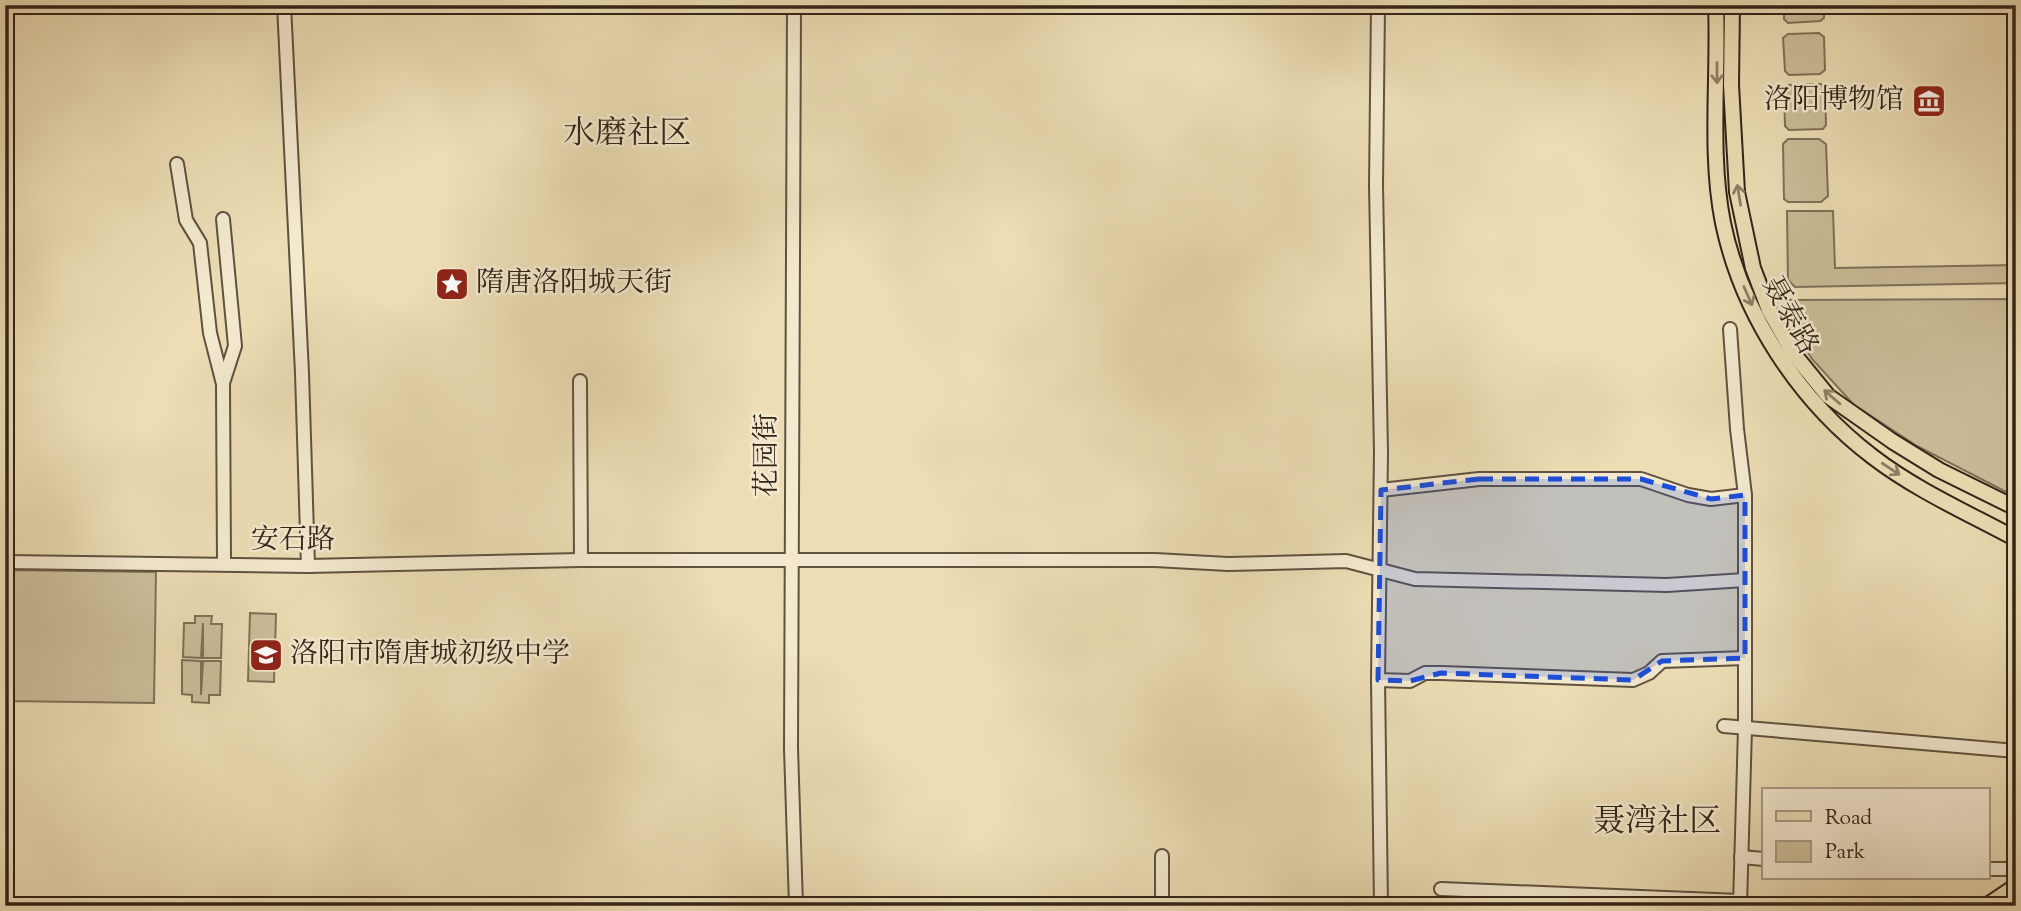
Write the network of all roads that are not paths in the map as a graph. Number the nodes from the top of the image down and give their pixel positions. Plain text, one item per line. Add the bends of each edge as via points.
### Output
1 (285, 5) edge
2 (794, 5) edge
3 (1378, 5) edge
4 (1716, 5) edge
5 (1732, 5) edge
6 (177, 164) dead end
7 (223, 219) dead end
8 (1730, 329) dead end
9 (580, 381) dead end
10 (223, 384) junction
11 (1381, 490) junction
12 (1745, 495) junction
13 (2016, 508) edge
14 (2016, 539) edge
15 (580, 560) junction
16 (792, 560) junction
17 (5, 562) edge
18 (224, 564) junction
19 (308, 566) junction
20 (1380, 569) junction
21 (1745, 580) junction
22 (1745, 658) junction
23 (1378, 680) junction
24 (1724, 726) dead end
25 (1745, 728) junction
26 (2016, 751) edge
27 (1162, 856) dead end
28 (1741, 857) junction
29 (1762, 859) edge
30 (1990, 869) edge
31 (2016, 869) edge
32 (2016, 886) edge
33 (1441, 889) dead end
34 (1740, 903) edge
35 (796, 906) edge
36 (1162, 906) edge
37 (1381, 906) edge
38 (1986, 906) edge

1 - 19 street
2 - 16 street, 花园街
3 - 11 street
4 -> 14 main road, 聂泰路 via 1716,134 1723,222 1734,264 1758,319 1814,402 1872,456 1919,488
13 -> 5 main road, 聂泰路 via 1892,441 1828,396 1793,353 1753,268 1737,192
6 - 10 street via 186,220 200,243 211,333
7 - 10 street via 235,346
8 - 12 street
9 - 15 street
10 - 18 street
11 - 12 street via 1479,479 1641,479 1711,499
11 - 20 street
12 - 21 street
15 - 16 street, 安石路
15 - 19 street, 安石路
16 - 20 street, 安石路 via 1346,561
16 - 35 street, 花园街
17 - 18 street, 安石路
18 - 19 street, 安石路
20 - 21 street, 安石路 via 1415,579 1667,585
20 - 23 street
21 - 22 street
22 - 23 street via 1661,661 1633,680 1441,673 1425,673 1410,681
22 - 25 street
23 - 37 street
24 - 25 street
25 - 26 street
25 - 28 street
27 - 36 street
28 - 29 street
28 - 34 street
30 - 31 street
32 - 38 main road
33 - 34 street

